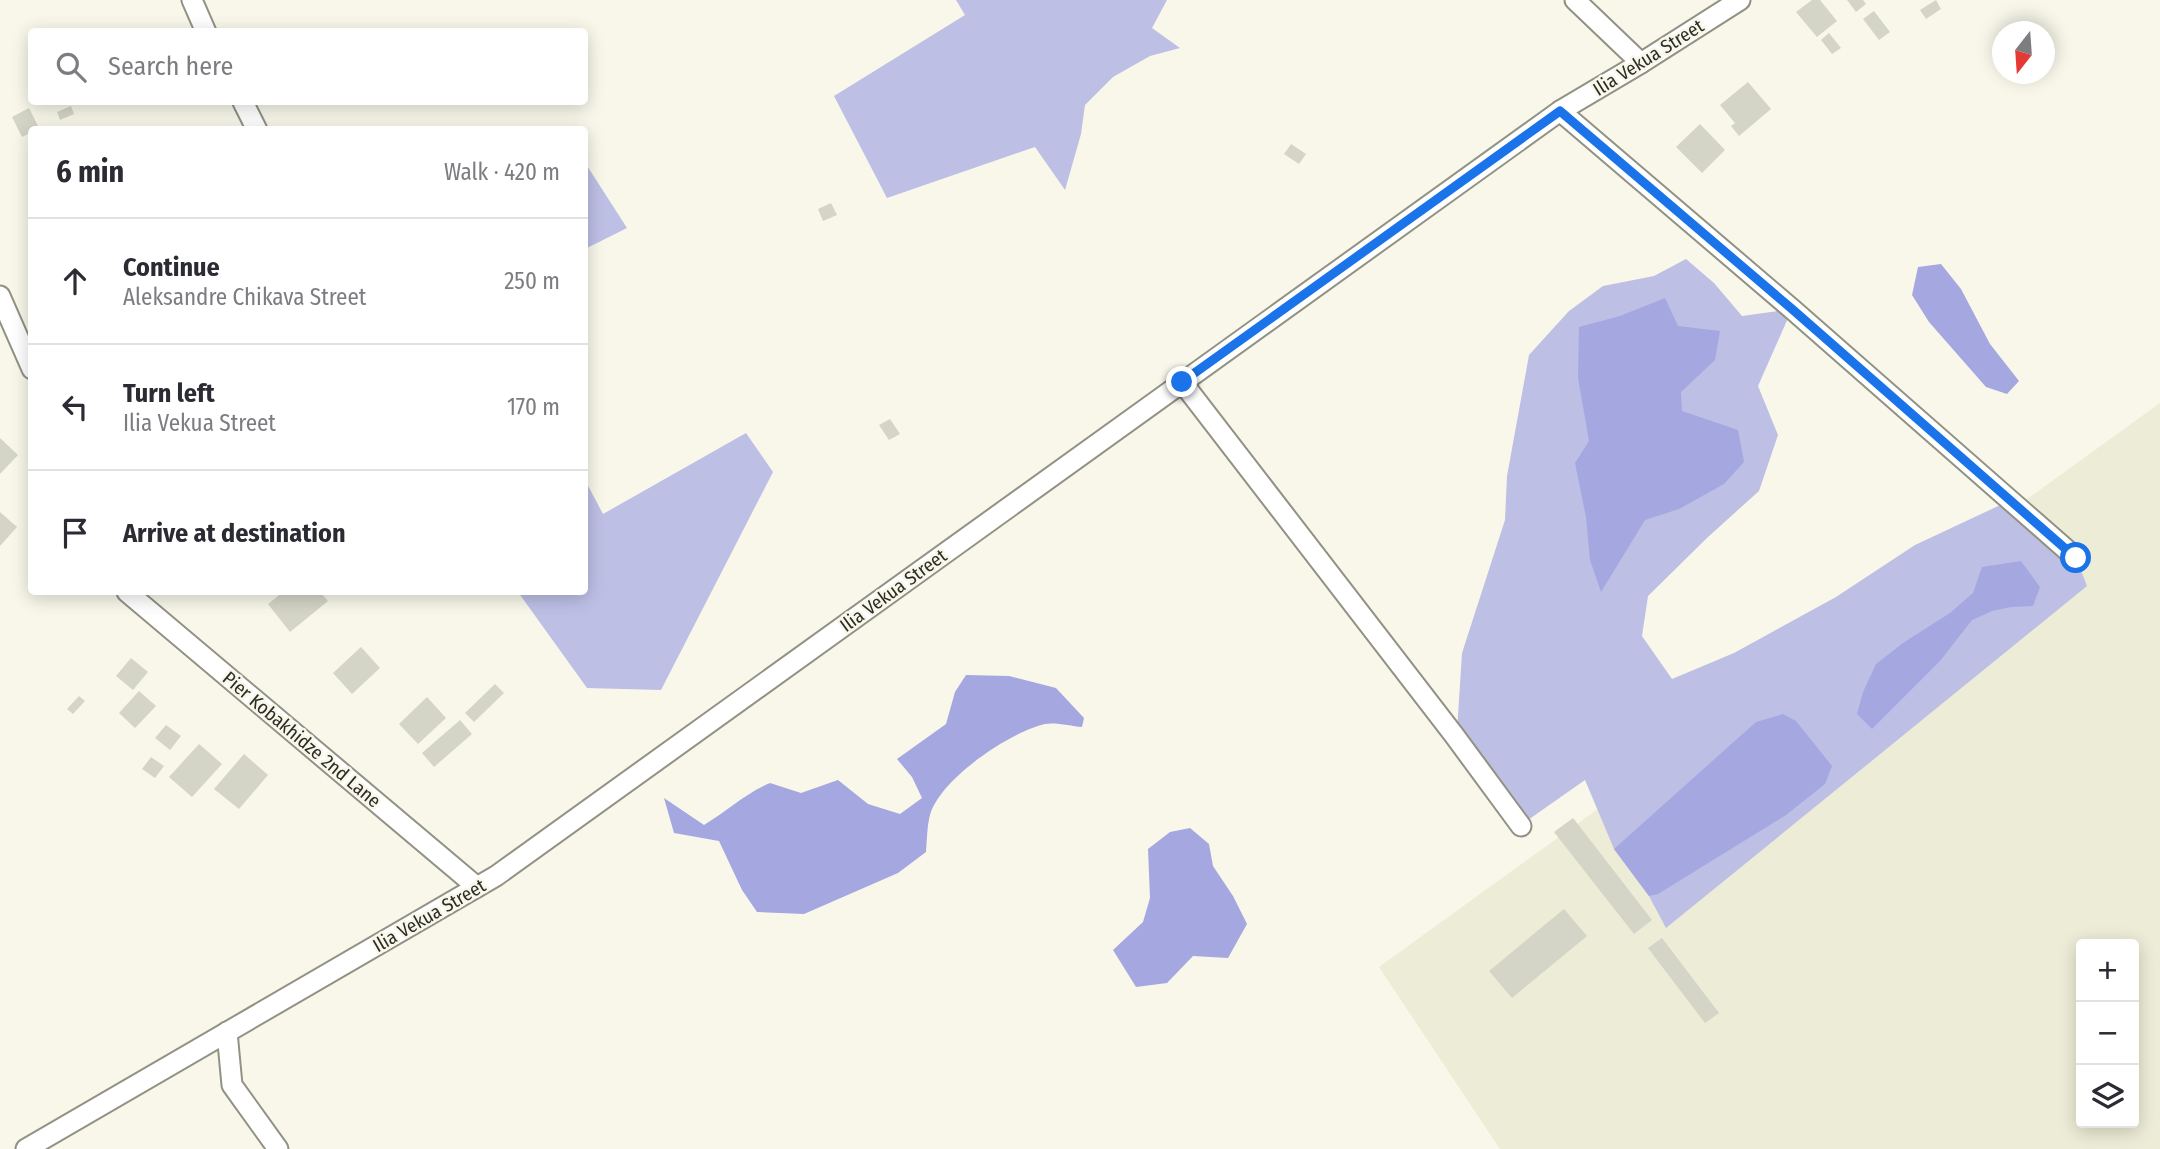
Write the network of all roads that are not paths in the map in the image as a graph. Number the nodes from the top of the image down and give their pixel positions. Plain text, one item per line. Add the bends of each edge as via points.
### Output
1 (192, 0) edge
2 (1575, 0) edge
3 (1740, 0) edge
4 (204, 28) edge
5 (1640, 63) junction
6 (244, 105) edge
7 (1560, 111) junction
8 (255, 126) edge
9 (2, 307) edge
10 (28, 361) edge
11 (1182, 382) junction
12 (2076, 558) dead end
13 (131, 595) edge
14 (1521, 827) dead end
15 (477, 887) junction
16 (227, 1032) junction
17 (26, 1149) edge
18 (278, 1149) edge

1 - 4 street
2 - 5 street
3 - 5 street, Ilia Vekua Street
5 - 7 street, Ilia Vekua Street
6 - 8 street
7 - 11 street, Ilia Vekua Street
7 - 12 street
9 - 10 street
11 - 14 street
11 - 15 street, Ilia Vekua Street
13 - 15 street, Pier Kobakhidze 2nd Lane
15 - 16 street, Ilia Vekua Street
16 - 17 street, Ilia Vekua Street
16 - 18 street via 232,1085

